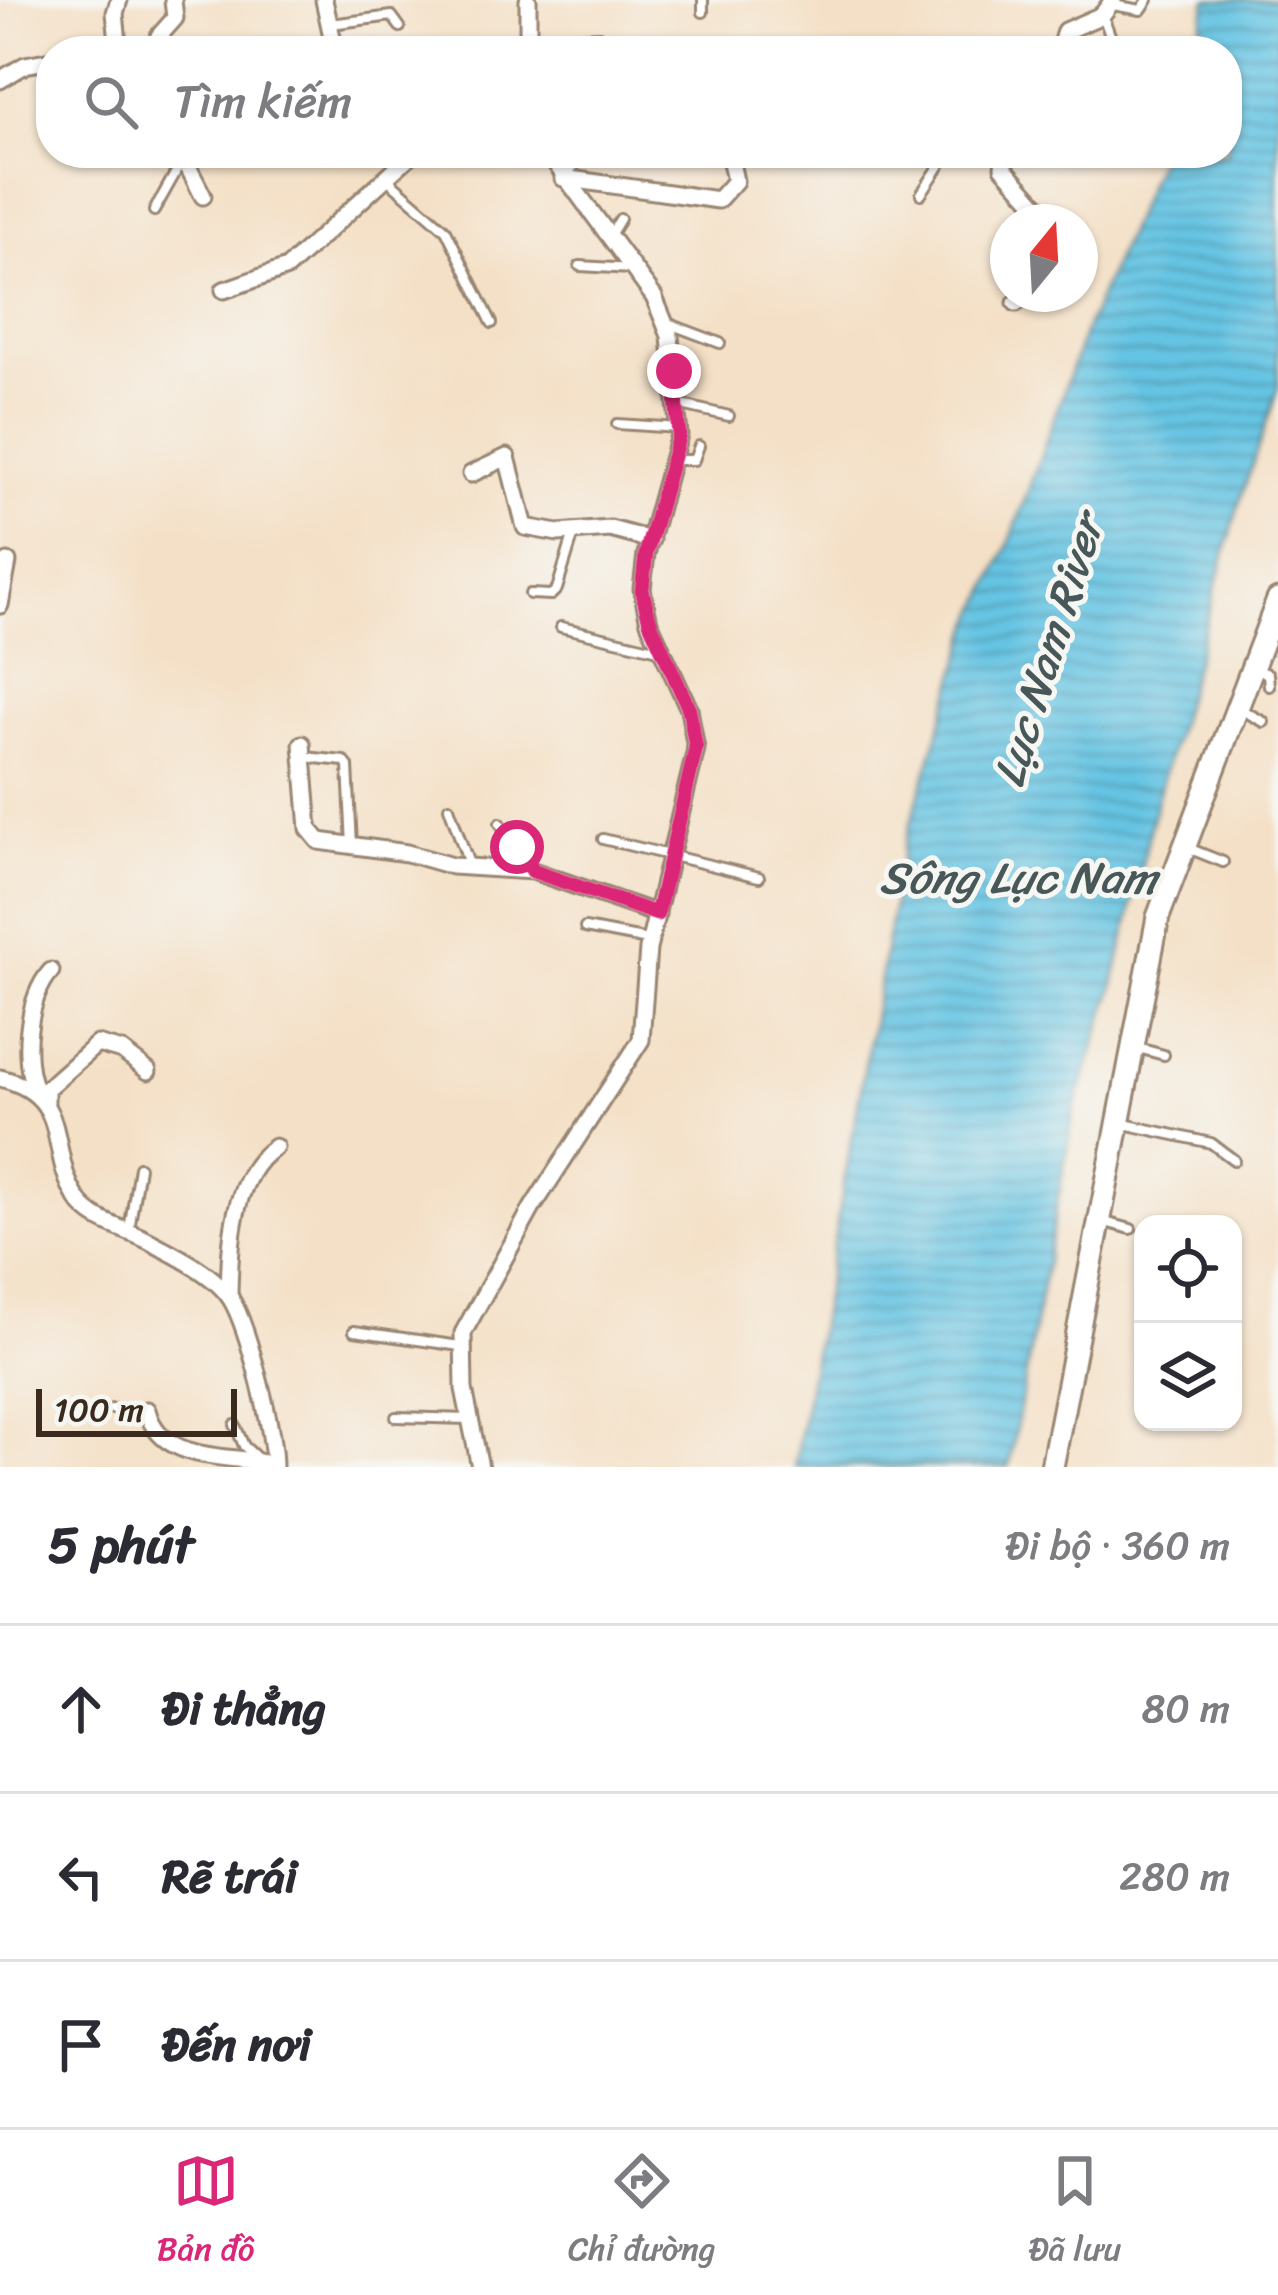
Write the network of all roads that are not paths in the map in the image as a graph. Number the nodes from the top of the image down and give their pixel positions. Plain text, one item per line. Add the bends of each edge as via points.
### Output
1 (119, 0) edge
2 (173, 0) edge
3 (324, 0) edge
4 (528, 0) edge
5 (704, 0) edge
6 (1148, 0) edge
7 (1109, 6) edge
8 (704, 12) dead end
9 (329, 24) junction
10 (400, 28) dead end
11 (117, 36) edge
12 (159, 36) edge
13 (332, 36) edge
14 (528, 36) edge
15 (1066, 36) edge
16 (1114, 36) edge
17 (36, 63) edge
18 (0, 80) edge
19 (176, 168) edge
20 (188, 168) edge
21 (394, 168) edge
22 (558, 168) edge
23 (572, 168) edge
24 (732, 168) edge
25 (938, 168) edge
26 (1004, 168) edge
27 (384, 176) junction
28 (564, 177) junction
29 (921, 194) dead end
30 (203, 196) dead end
31 (1036, 204) edge
32 (154, 211) dead end
33 (620, 219) dead end
34 (608, 238) junction
35 (580, 266) dead end
36 (634, 269) junction
37 (224, 290) dead end
38 (492, 323) dead end
39 (666, 323) junction
40 (720, 343) dead end
41 (678, 404) junction
42 (728, 416) dead end
43 (617, 424) dead end
44 (679, 428) junction
45 (699, 446) dead end
46 (674, 460) junction
47 (471, 474) dead end
48 (575, 530) junction
49 (651, 540) junction
50 (8, 562) dead end
51 (530, 594) dead end
52 (1278, 600) edge
53 (0, 604) edge
54 (561, 627) dead end
55 (666, 652) junction
56 (1253, 668) junction
57 (1270, 686) dead end
58 (1239, 709) junction
59 (1264, 722) dead end
60 (304, 750) joint
61 (449, 807) dead end
62 (500, 823) dead end
63 (603, 839) dead end
64 (1181, 845) junction
65 (352, 848) junction
66 (672, 857) junction
67 (1223, 862) dead end
68 (470, 867) junction
69 (533, 871) junction
70 (759, 877) dead end
71 (657, 914) junction
72 (585, 928) dead end
73 (650, 940) junction
74 (51, 971) dead end
75 (1131, 1046) junction
76 (1164, 1054) dead end
77 (148, 1071) dead end
78 (0, 1078) edge
79 (42, 1098) junction
80 (1117, 1123) junction
81 (274, 1148) dead end
82 (1234, 1160) dead end
83 (139, 1167) dead end
84 (1098, 1220) junction
85 (1131, 1229) dead end
86 (129, 1231) junction
87 (229, 1296) junction
88 (354, 1331) dead end
89 (460, 1346) junction
90 (112, 1409) dead end
91 (147, 1410) joint
92 (396, 1417) dead end
93 (470, 1418) junction
94 (235, 1425) dead end
95 (269, 1464) edge
96 (480, 1467) edge
97 (1052, 1467) edge

1 - 11 street
2 - 12 street via 175,18
3 - 9 street
4 - 14 street
5 - 8 lane
6 - 7 lane via 1141,10
7 - 15 street
7 - 16 lane
9 - 10 lane via 381,13
9 - 13 street
17 - 18 street
19 - 32 lane
20 - 30 street
21 - 27 street
22 - 28 street
23 - 28 lane
24 - 28 street via 735,181 718,200
25 - 29 lane
26 - 31 street
27 - 37 street via 287,268
27 - 38 lane via 446,230
28 - 34 street
33 - 34 lane
34 - 36 street
35 - 36 lane
36 - 39 street
39 - 40 lane
39 - 41 street
41 - 42 lane
41 - 44 street
43 - 44 lane
44 - 46 street
45 - 46 lane via 694,460
46 - 49 street
47 - 48 street via 507,457 525,527
48 - 49 street
48 - 51 lane via 557,589
49 - 55 street via 642,590
50 - 53 street
52 - 56 street
54 - 55 lane
55 - 66 street via 696,748
56 - 57 lane via 1268,674
56 - 58 street
58 - 59 lane
58 - 64 street
60 - 65 street via 312,836
60 - 65 lane via 348,766
61 - 68 lane
62 - 69 lane
63 - 66 lane
64 - 67 lane
64 - 75 street
65 - 68 street
66 - 70 lane
66 - 71 street
68 - 69 street
69 - 71 street
71 - 73 street
72 - 73 lane
73 - 89 street via 641,1040 532,1208
74 - 79 street via 28,1044 27,1072
75 - 76 lane
75 - 80 street
77 - 79 street via 97,1044
78 - 79 street
79 - 86 street via 77,1198 98,1219
80 - 82 lane via 1211,1143
80 - 84 street
81 - 87 street via 259,1158 239,1202
83 - 86 lane
84 - 85 lane
84 - 97 street
86 - 87 street
87 - 95 street via 274,1433
88 - 89 lane
89 - 93 street
90 - 91 lane
91 - 95 street via 154,1428 179,1448
92 - 93 lane
93 - 96 street
94 - 95 lane via 244,1446

